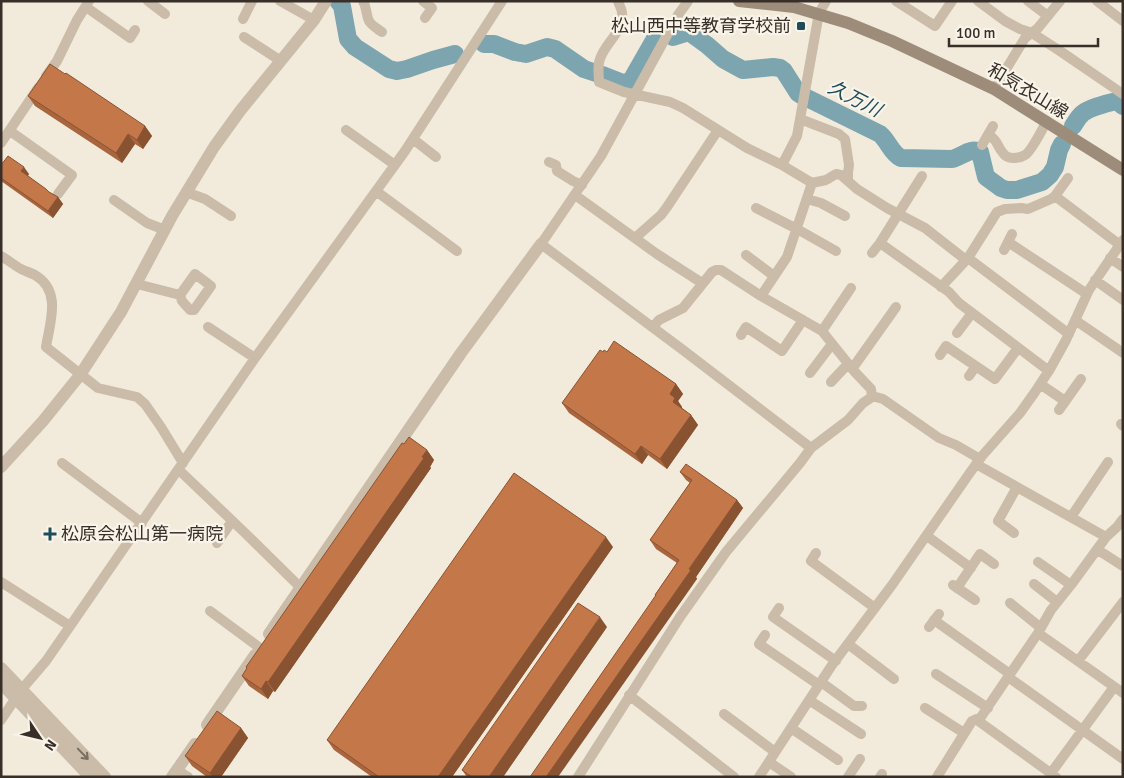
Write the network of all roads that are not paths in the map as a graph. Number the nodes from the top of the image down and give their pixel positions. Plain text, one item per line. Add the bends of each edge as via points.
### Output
1 (252, 1) edge
2 (280, 1) edge
3 (326, 1) edge
4 (363, 1) edge
5 (423, 1) edge
6 (502, 1) edge
7 (618, 1) edge
8 (688, 1) edge
9 (739, 1) edge
10 (826, 1) edge
11 (896, 1) edge
12 (952, 1) edge
13 (978, 1) edge
14 (1028, 1) edge
15 (1060, 1) edge
16 (1097, 1) edge
17 (87, 4) edge
18 (157, 8) edge
19 (819, 14) junction
20 (150, 16) dead end
21 (1048, 16) junction
22 (424, 18) dead end
23 (243, 19) dead end
24 (314, 20) junction
25 (1123, 21) edge
26 (135, 30) dead end
27 (382, 32) dead end
28 (1032, 33) junction
29 (244, 37) dead end
30 (281, 61) junction
31 (994, 89) junction
32 (634, 94) junction
33 (1123, 94) edge
34 (800, 119) junction
35 (1047, 122) junction
36 (346, 130) dead end
37 (718, 130) junction
38 (10, 131) junction
39 (413, 139) junction
40 (1, 143) edge
41 (982, 145) dead end
42 (436, 157) dead end
43 (550, 162) dead end
44 (395, 165) junction
45 (782, 165) junction
46 (1123, 170) edge
47 (922, 176) dead end
48 (1068, 178) dead end
49 (848, 180) junction
50 (812, 183) junction
51 (582, 185) junction
52 (376, 191) junction
53 (186, 192) junction
54 (58, 194) dead end
55 (574, 195) junction
56 (1055, 196) junction
57 (807, 199) junction
58 (122, 201) dead end
59 (756, 208) dead end
60 (899, 214) junction
61 (232, 216) dead end
62 (845, 216) dead end
63 (797, 229) junction
64 (165, 230) junction
65 (635, 238) junction
66 (1008, 242) dead end
67 (1122, 242) edge
68 (880, 243) junction
69 (540, 244) junction
70 (457, 251) dead end
71 (836, 251) dead end
72 (872, 254) dead end
73 (746, 255) dead end
74 (1, 256) edge
75 (1110, 258) junction
76 (967, 259) junction
77 (1123, 267) edge
78 (774, 276) junction
79 (1095, 280) junction
80 (702, 283) junction
81 (137, 284) junction
82 (941, 286) junction
83 (851, 288) dead end
84 (1087, 294) junction
85 (180, 295) dead end
86 (761, 296) junction
87 (1123, 300) edge
88 (896, 307) dead end
89 (972, 313) junction
90 (803, 320) junction
91 (1075, 320) junction
92 (208, 326) dead end
93 (653, 328) junction
94 (822, 331) junction
95 (956, 333) dead end
96 (1069, 334) junction
97 (741, 335) dead end
98 (832, 344) junction
99 (1018, 348) junction
100 (1123, 353) edge
101 (940, 355) dead end
102 (255, 358) junction
103 (850, 366) junction
104 (976, 366) junction
105 (1048, 371) junction
106 (810, 373) dead end
107 (80, 375) junction
108 (969, 376) dead end
109 (1081, 379) dead end
110 (831, 382) dead end
111 (1040, 384) junction
112 (872, 397) junction
113 (811, 448) junction
114 (63, 462) dead end
115 (978, 462) junction
116 (1, 467) edge
117 (181, 467) junction
118 (1107, 468) dead end
119 (1017, 487) junction
120 (1070, 517) junction
121 (1123, 519) edge
122 (232, 521) junction
123 (142, 523) junction
124 (1014, 532) dead end
125 (927, 536) junction
126 (1106, 537) junction
127 (217, 543) dead end
128 (1098, 550) junction
129 (816, 553) dead end
130 (995, 562) dead end
131 (1038, 562) dead end
132 (1123, 566) edge
133 (971, 568) junction
134 (1, 582) edge
135 (1034, 584) dead end
136 (1071, 585) junction
137 (301, 588) junction
138 (975, 600) dead end
139 (1057, 602) junction
140 (1123, 602) edge
141 (1010, 603) dead end
142 (779, 608) dead end
143 (875, 608) junction
144 (210, 611) dead end
145 (934, 620) dead end
146 (70, 626) junction
147 (1039, 630) junction
148 (765, 636) dead end
149 (848, 644) junction
150 (260, 648) junction
151 (836, 661) junction
152 (1078, 661) junction
153 (1, 668) edge
154 (936, 674) dead end
155 (1009, 676) junction
156 (894, 679) dead end
157 (1, 683) edge
158 (820, 684) junction
159 (1120, 689) edge
160 (19, 694) junction
161 (629, 695) junction
162 (809, 700) junction
163 (862, 706) dead end
164 (925, 708) dead end
165 (988, 708) junction
166 (724, 713) dead end
167 (1, 720) edge
168 (977, 720) junction
169 (791, 728) junction
170 (1082, 730) junction
171 (861, 734) dead end
172 (964, 734) junction
173 (775, 752) junction
174 (860, 759) dead end
175 (1123, 759) edge
176 (838, 760) dead end
177 (769, 762) junction
178 (179, 774) edge
179 (1054, 775) edge
180 (90, 777) edge
181 (105, 777) edge
182 (578, 777) edge
183 (734, 777) edge
184 (759, 777) edge
185 (791, 777) edge
186 (848, 777) edge
187 (937, 777) edge

1 - 23 street
2 - 24 street
3 - 24 street
4 - 27 street via 370,22
5 - 22 street via 432,8
6 - 39 street
7 - 32 street via 621,23 599,61 599,82
8 - 32 street
9 - 19 main road, 和気衣山線 via 794,6
10 - 19 street
11 - 12 street via 935,26
13 - 28 street via 1005,21
14 - 21 street
15 - 21 street
16 - 25 street
17 - 26 street via 130,38
17 - 38 street via 57,60
18 - 20 street
19 - 31 main road, 和気衣山線 via 892,41
19 - 34 street
21 - 28 street
24 - 30 street
28 - 31 street via 1019,46
28 - 33 street
29 - 30 street
30 - 53 street via 240,111
31 - 35 main road, 和気衣山線
32 - 37 street via 670,102
32 - 51 street
34 - 45 street via 797,136
34 - 49 street via 845,139
35 - 41 street via 1025,156 1008,157 990,130
35 - 46 main road, 和気衣山線
36 - 44 street
37 - 45 street
37 - 65 street via 668,207
38 - 40 street
38 - 54 street via 72,175
39 - 42 street
39 - 44 street
43 - 51 street via 556,165 557,171
44 - 52 street
45 - 50 street
47 - 60 street
48 - 56 street
49 - 50 street via 836,174
49 - 60 street
50 - 57 street
51 - 55 street
52 - 70 street
52 - 102 street
53 - 61 street via 205,199
53 - 64 street
55 - 65 street
55 - 69 street
56 - 67 street
56 - 76 street via 1028,209 997,212
57 - 62 street
57 - 63 street
58 - 64 street via 147,223
59 - 63 street
60 - 68 street
60 - 76 street via 925,228
63 - 71 street
63 - 78 street via 787,257
64 - 81 street
65 - 80 street
66 - 84 street
67 - 75 street
68 - 72 street
68 - 82 street
69 - 93 street
69 - 137 street
73 - 78 street
74 - 107 street via 42,280 52,296 53,306 46,347
75 - 77 street
75 - 79 street
76 - 82 street
76 - 96 street
78 - 86 street
79 - 84 street
79 - 87 street
80 - 86 street via 712,272 721,270
80 - 93 street via 683,308 658,320
81 - 85 street
81 - 107 street
82 - 89 street
83 - 94 street
84 - 91 street
86 - 90 street
88 - 103 street
89 - 95 street
89 - 99 street
90 - 94 street
90 - 97 street via 782,351 746,328
91 - 96 street
91 - 100 street
92 - 102 street
93 - 113 street
94 - 98 street
96 - 105 street
98 - 103 street
98 - 106 street
99 - 104 street via 996,378
99 - 105 street
101 - 104 street via 946,346
102 - 117 street
103 - 110 street
103 - 112 street via 871,389
104 - 108 street
105 - 111 street
107 - 116 street
107 - 117 street via 98,388 137,398 145,404
109 - 111 street via 1062,406
111 - 115 street
112 - 113 street
112 - 115 street via 883,399
113 - 161 street via 726,552
114 - 123 street
115 - 119 street
115 - 125 street
117 - 122 street
117 - 123 street
118 - 120 street
119 - 120 street
119 - 124 street via 998,521
120 - 126 street
121 - 126 street
122 - 127 street
122 - 137 street
123 - 146 street
125 - 133 street
125 - 143 street
126 - 128 street
128 - 132 street
128 - 136 street
129 - 143 street via 811,561
130 - 133 street via 980,554
131 - 136 street
133 - 138 street via 955,587
134 - 146 street
135 - 139 street
136 - 139 street
137 - 150 street
139 - 147 street
140 - 152 street
141 - 147 street
142 - 151 street via 773,618
143 - 149 street
144 - 150 street
145 - 155 street
146 - 160 street
147 - 152 street
147 - 155 street
148 - 158 street via 759,644
149 - 151 street
149 - 156 street
150 - 178 street
151 - 158 street
152 - 159 street
153 - 160 street
154 - 165 street
155 - 165 street
155 - 170 street
157 - 160 street
158 - 162 street
158 - 163 street via 854,706
159 - 170 street
160 - 167 street
160 - 180 street
160 -> 181 street
161 - 182 street
161 - 183 street
162 - 169 street
162 - 171 street
164 - 172 street
165 - 168 street
166 - 173 street
168 - 172 street via 972,721
168 - 179 street
169 - 173 street
169 - 176 street
170 - 175 street
170 - 179 street
172 - 187 street
173 - 177 street
174 - 186 street
177 - 184 street
177 - 185 street

